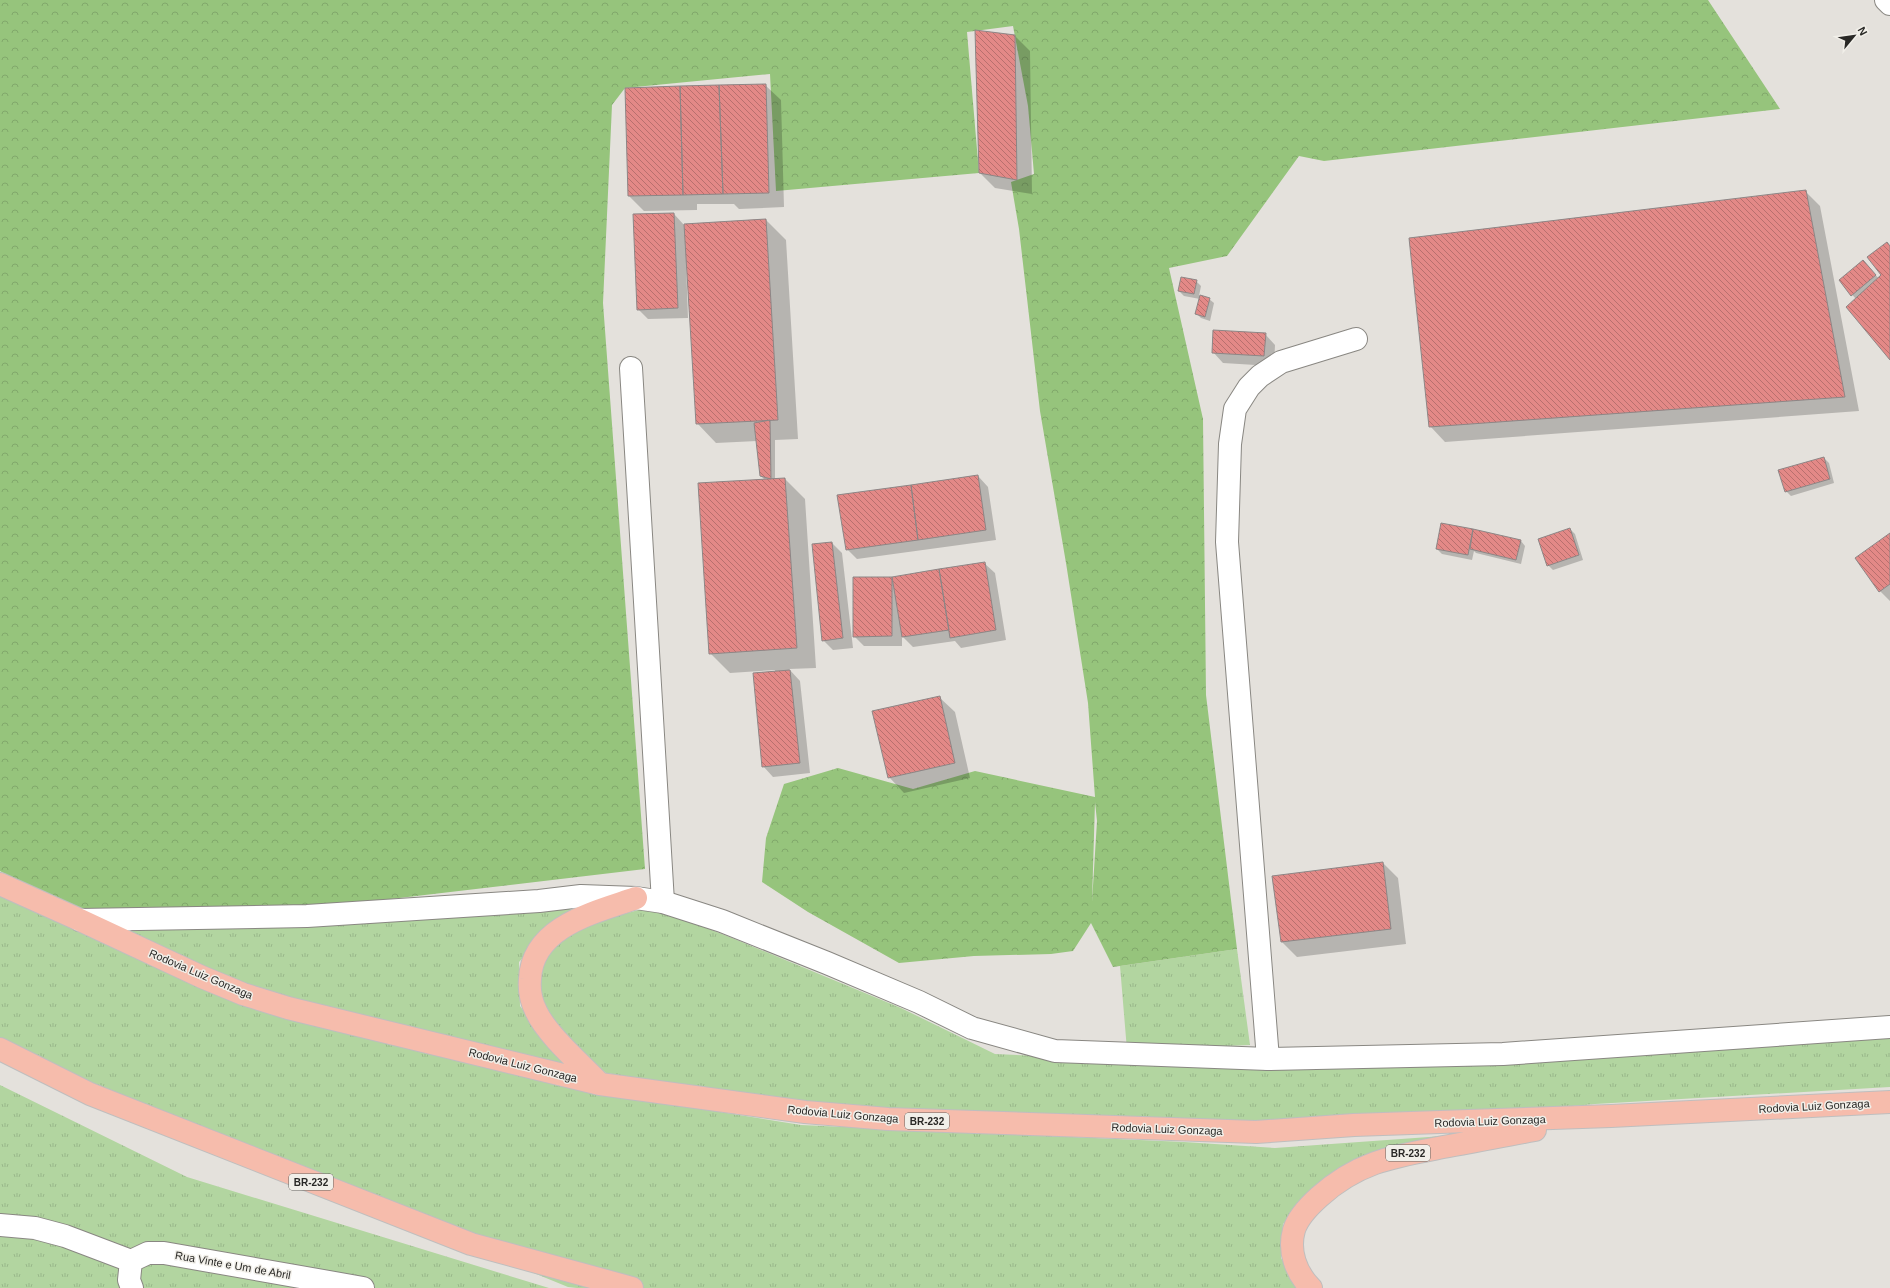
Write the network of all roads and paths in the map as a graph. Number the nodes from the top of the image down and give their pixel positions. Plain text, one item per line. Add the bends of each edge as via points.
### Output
1 (1886, 0) edge
2 (1890, 4) edge
3 (1356, 339) dead end
4 (631, 368) dead end
5 (0, 884) edge
6 (636, 898) junction
7 (664, 902) junction
8 (80, 920) junction
9 (1890, 1027) edge
10 (0, 1049) edge
11 (1268, 1059) junction
12 (600, 1084) junction
13 (1890, 1102) edge
14 (1611, 1116) junction
15 (0, 1225) edge
16 (132, 1261) junction
17 (596, 1285) edge
18 (132, 1288) edge
19 (363, 1288) edge
20 (632, 1288) edge
21 (1311, 1288) edge

1 - 2 street
3 - 11 street via 1281,362 1260,376 1235,409 1230,444 1227,542
4 - 7 street
5 - 8 highway, Rodovia Luiz Gonzaga / BR-232
6 - 7 street
6 - 8 street via 581,896 307,916
6 - 12 highway via 561,927 536,955 530,971 532,1001 536,1012 549,1030
7 - 11 street via 722,921 827,963 919,1002 972,1028 1048,1050
8 - 12 highway, Rodovia Luiz Gonzaga / BR-232 via 243,994 288,1008
9 - 11 street via 1503,1054
10 - 17 highway, BR-232 via 90,1094 456,1238
12 - 14 highway, Rodovia Luiz Gonzaga / BR-232 via 806,1112 888,1119 1150,1130 1256,1132
13 - 14 highway, Rodovia Luiz Gonzaga / BR-232
14 - 21 highway, BR-232 via 1391,1157 1359,1169 1333,1185 1312,1203 1297,1222 1291,1239 1293,1257 1303,1280
15 - 16 street via 42,1230 65,1236
16 - 18 street via 129,1280
16 - 19 street, Rua Vinte e Um de Abril via 148,1253 164,1253
17 - 20 highway, BR-232

